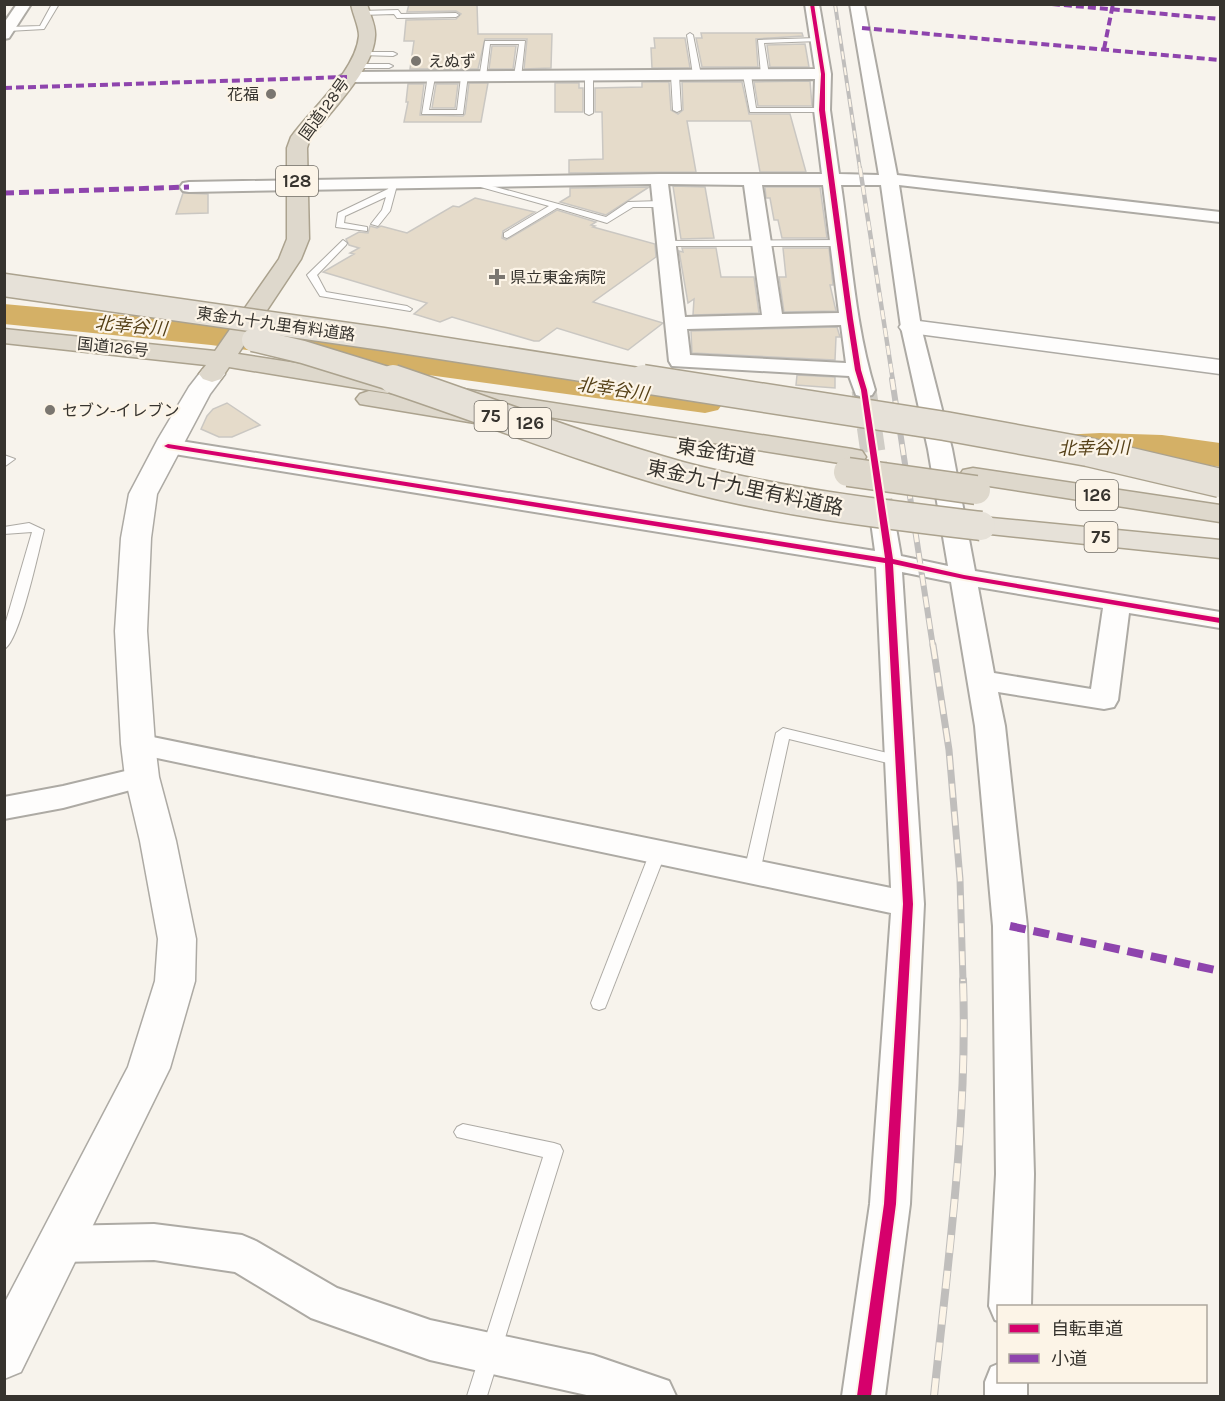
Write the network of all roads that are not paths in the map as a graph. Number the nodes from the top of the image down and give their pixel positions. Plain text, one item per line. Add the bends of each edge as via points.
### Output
1 (24, 4) edge
2 (56, 4) edge
3 (812, 4) edge
4 (857, 4) edge
5 (360, 9) edge
6 (456, 15) dead end
7 (6, 32) edge
8 (690, 35) dead end
9 (817, 40) junction
10 (393, 54) dead end
11 (355, 66) junction
12 (389, 66) dead end
13 (823, 74) junction
14 (675, 75) junction
15 (697, 75) junction
16 (747, 75) junction
17 (765, 75) junction
18 (518, 76) junction
19 (589, 76) junction
20 (431, 77) junction
21 (465, 77) junction
22 (482, 77) junction
23 (677, 110) dead end
24 (822, 110) junction
25 (589, 113) dead end
26 (659, 179) junction
27 (752, 179) junction
28 (831, 179) junction
29 (889, 180) junction
30 (471, 182) junction
31 (297, 184) junction
32 (189, 187) dead end
33 (392, 187) junction
34 (662, 204) junction
35 (555, 206) junction
36 (1221, 217) edge
37 (375, 224) dead end
38 (339, 225) junction
39 (364, 229) dead end
40 (507, 235) dead end
41 (343, 243) dead end
42 (761, 243) junction
43 (840, 243) junction
44 (666, 244) junction
45 (329, 256) junction
46 (4, 285) edge
47 (4, 292) edge
48 (407, 309) dead end
49 (850, 320) junction
50 (773, 321) junction
51 (675, 322) junction
52 (911, 327) junction
53 (4, 336) edge
54 (4, 351) edge
55 (1221, 366) edge
56 (217, 367) junction
57 (168, 446) junction
58 (4, 458) edge
59 (4, 464) edge
60 (974, 483) junction
61 (1221, 483) edge
62 (1221, 514) edge
63 (883, 522) tunnel mouth
64 (1221, 527) edge
65 (4, 531) edge
66 (1221, 549) edge
67 (889, 561) junction
68 (964, 577) junction
69 (1117, 603) junction
70 (1221, 620) edge
71 (4, 645) edge
72 (983, 680) junction
73 (140, 760) junction
74 (900, 761) junction
75 (4, 808) edge
76 (658, 852) junction
77 (752, 872) junction
78 (908, 904) junction
79 (599, 1003) dead end
80 (463, 1132) dead end
81 (60, 1244) junction
82 (22, 1290) edge
83 (1010, 1305) edge
84 (491, 1353) junction
85 (4, 1355) edge
86 (477, 1396) edge
87 (654, 1396) edge
88 (864, 1396) edge

1 - 7 street
2 - 7 lane via 42,28
3 - 9 street
4 - 29 street
5 - 6 lane via 398,12 398,16
5 - 11 highway via 367,34
8 - 15 lane
9 - 13 street
9 - 17 lane via 760,41
10 - 11 lane
11 - 12 lane
11 - 20 street
11 - 31 highway, 国道128号 / 128 via 301,137 297,148
13 - 17 street
13 - 24 street
14 - 15 street
14 - 19 street
14 - 23 lane
15 - 16 street
16 - 17 street
16 - 24 lane via 753,110
18 - 19 street
18 - 22 street
18 - 22 lane via 523,42 487,42
19 - 25 lane
20 - 21 street
20 - 21 lane via 425,112 460,112
21 - 22 street
24 - 28 street
26 - 27 street
26 - 30 street
26 - 34 street
27 - 28 street
27 - 42 street
28 - 29 street
28 - 43 street
29 - 36 street
29 - 52 street
30 - 33 street
30 - 35 lane
31 - 32 street
31 - 33 street
31 - 56 highway, 国道128号 / 128 via 298,239 291,259
33 - 37 lane via 386,211
33 - 38 lane via 341,215
34 - 35 lane via 631,204 608,220
34 - 44 street
35 - 40 lane
38 - 39 lane
38 - 45 lane
41 - 45 lane
42 - 43 lane
42 - 44 lane
42 - 50 street
43 - 49 street
44 - 51 street
45 - 48 lane via 312,275 322,294
46 - 61 main road, 東金九十九里有料道路, bridge via 945,426 1088,452
47 - 66 main road, 東金九十九里有料道路 / 75, bridge via 277,345 370,370 642,466 794,502 981,526
49 - 50 street
49 - 51 street via 861,380 680,362
50 - 51 street
52 - 55 street
52 - 68 street via 940,449
53 - 56 highway, 国道126号 / 126
54 - 56 highway, 国道126号 / 126
56 - 57 street
56 - 60 highway, 東金街道 / 126, bridge
57 - 67 street
57 - 73 street via 143,494 136,537 131,631
58 - 59 lane via 9,459
60 - 62 highway, 東金街道 / 126
60 - 64 highway, 東金街道 / 126
63 - 67 street
65 - 71 lane via 29,527 38,530 16,615
67 - 68 street
67 - 74 street
68 - 69 street
68 - 72 street
69 - 70 street
69 - 72 street via 1104,700
72 - 83 street via 1010,926 1015,1174
73 - 75 street via 63,797
73 - 76 street
73 - 81 street via 177,939 175,981 149,1068
74 - 77 lane via 783,733
74 - 78 street
76 - 77 street
76 - 79 lane
77 - 78 street
78 - 88 street via 890,1204
80 - 84 lane via 554,1151
81 - 82 street
81 - 84 street via 154,1242 242,1254 326,1304 430,1340
82 - 85 street
84 - 86 lane
84 - 87 street via 593,1376

